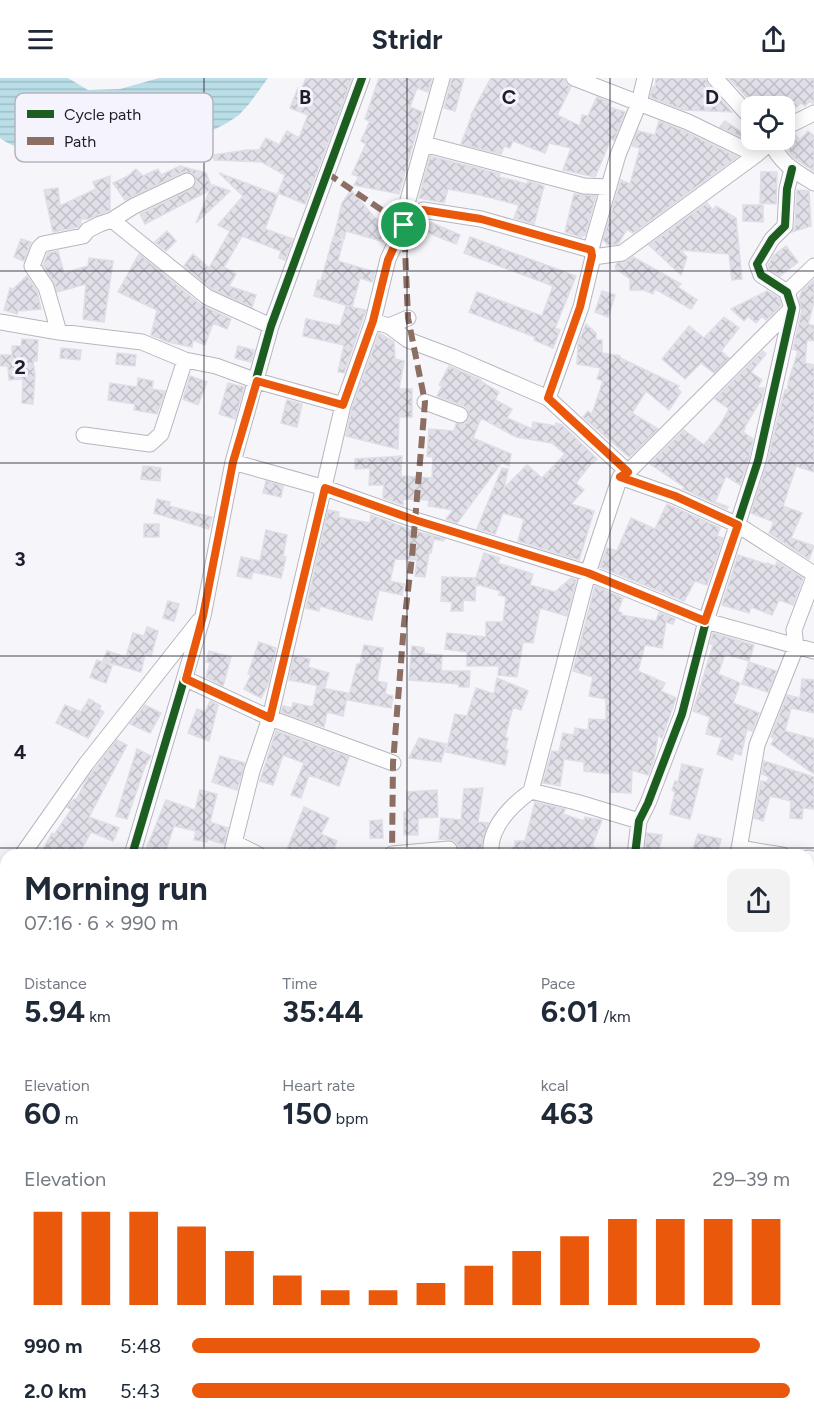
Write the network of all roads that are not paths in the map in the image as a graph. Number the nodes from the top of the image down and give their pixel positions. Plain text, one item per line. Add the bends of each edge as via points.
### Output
1 (362, 78) edge
2 (442, 78) edge
3 (574, 78) edge
4 (645, 78) edge
5 (715, 78) edge
6 (639, 103) junction
7 (741, 106) edge
8 (814, 113) edge
9 (795, 121) edge
10 (424, 144) junction
11 (761, 150) edge
12 (773, 150) edge
13 (756, 155) junction
14 (792, 169) junction
15 (187, 181) dead end
16 (814, 183) edge
17 (609, 187) junction
18 (112, 220) junction
19 (404, 225) junction
20 (592, 253) junction
21 (814, 266) edge
22 (787, 292) junction
23 (792, 308) junction
24 (408, 318) dead end
25 (373, 321) junction
26 (0, 322) edge
27 (271, 326) junction
28 (389, 327) junction
29 (59, 332) junction
30 (185, 360) junction
31 (257, 381) junction
32 (548, 398) junction
33 (425, 402) dead end
34 (343, 405) junction
35 (460, 415) dead end
36 (84, 435) dead end
37 (233, 462) junction
38 (624, 475) junction
39 (325, 488) junction
40 (738, 525) junction
41 (588, 573) junction
42 (814, 576) edge
43 (203, 616) junction
44 (705, 621) junction
45 (796, 647) junction
46 (814, 651) edge
47 (186, 679) junction
48 (270, 718) junction
49 (393, 763) dead end
50 (531, 790) junction
51 (639, 821) junction
52 (26, 849) edge
53 (134, 849) edge
54 (233, 849) edge
55 (492, 849) edge
56 (636, 849) edge
57 (738, 849) edge

1 - 27 street
2 - 10 street
3 - 6 street
4 - 6 street
5 - 7 street
6 - 13 street
6 - 17 street
8 - 9 street
10 - 17 street via 584,186
10 - 19 street
11 - 13 street
12 - 14 street
13 - 20 street via 622,253
14 - 16 street
14 - 22 street via 785,226 757,264 761,276
15 - 18 street
17 - 20 street
18 - 27 street via 207,297
18 - 29 street via 83,236 39,248 32,266 45,287
19 - 20 street via 423,210 481,219
19 - 25 street via 388,260
20 - 32 street via 580,307
21 - 22 street
22 - 23 street
23 - 38 street
23 - 40 street via 758,461
24 - 28 street
25 - 28 street
25 - 34 street
26 - 29 street
27 - 31 street
28 - 32 street via 408,340
29 - 30 street via 142,342
30 - 31 street
30 - 36 street via 161,434 150,444
31 - 34 street
31 - 37 street
32 - 38 street
33 - 35 street
34 - 39 street
37 - 39 street
37 - 43 street
38 - 40 street
38 - 41 street
39 - 41 street
39 - 48 street
40 - 42 street
40 - 44 street
41 - 44 street
41 - 50 street
42 - 45 street via 794,630
43 - 47 street
43 - 52 street
44 - 45 street
44 - 51 street via 682,714
45 - 46 street
45 - 57 street via 757,745
47 - 48 street
47 - 53 street
48 - 49 street
48 - 54 street
50 - 51 street
50 - 55 street via 512,805 493,835
51 - 56 street

